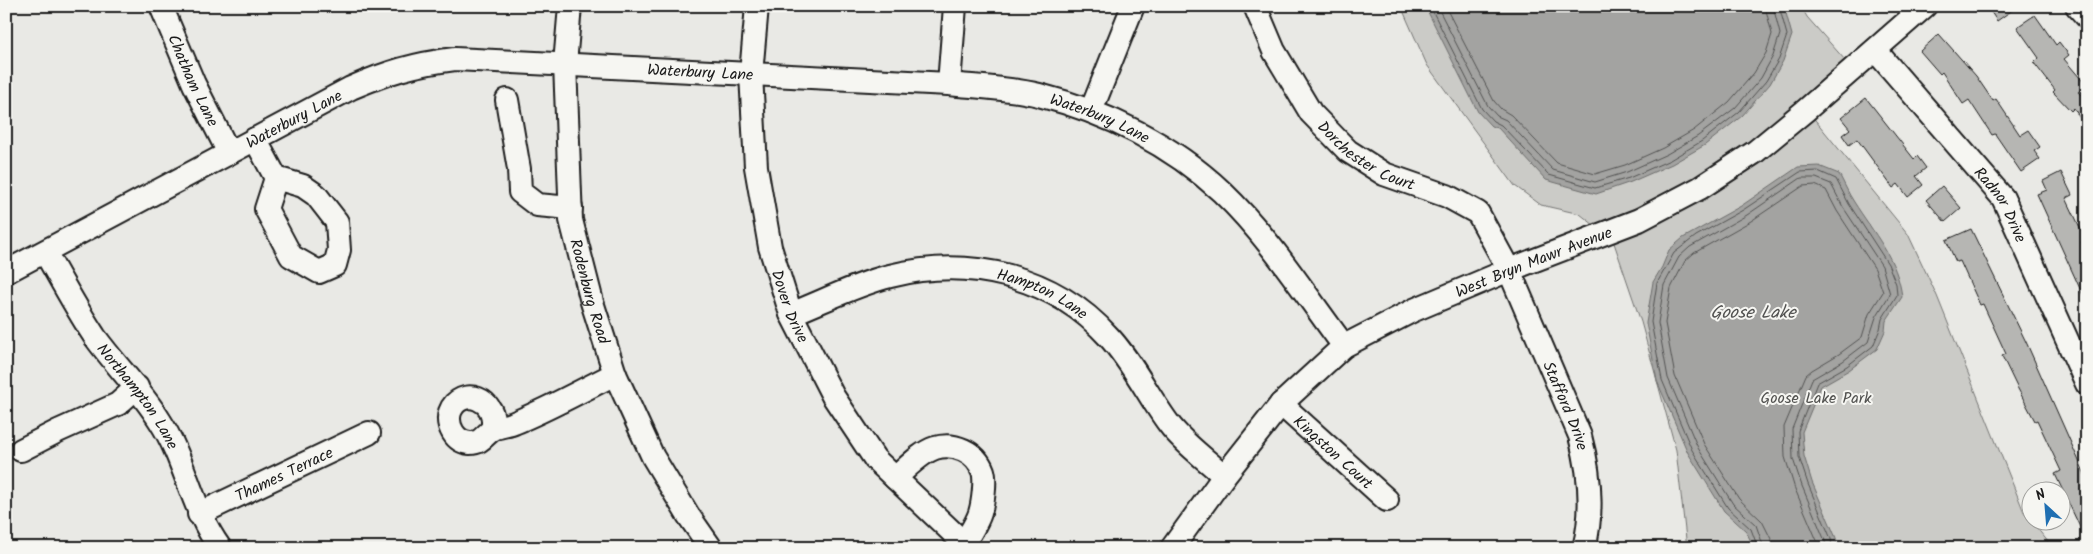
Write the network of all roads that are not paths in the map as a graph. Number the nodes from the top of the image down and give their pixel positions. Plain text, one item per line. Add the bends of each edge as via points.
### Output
1 (161, 6) edge
2 (570, 6) edge
3 (757, 6) edge
4 (956, 6) edge
5 (1134, 6) edge
6 (1256, 6) edge
7 (1925, 6) edge
8 (2077, 6) edge
9 (2087, 17) edge
10 (1875, 50) junction
11 (565, 64) junction
12 (752, 74) junction
13 (949, 84) junction
14 (507, 100) dead end
15 (1090, 111) junction
16 (255, 139) junction
17 (229, 153) junction
18 (276, 178) junction
19 (571, 208) junction
20 (45, 252) junction
21 (1509, 270) junction
22 (6, 272) edge
23 (791, 314) junction
24 (1344, 346) junction
25 (615, 374) junction
26 (2087, 384) edge
27 (137, 387) junction
28 (1281, 404) junction
29 (492, 430) dead end
30 (369, 433) dead end
31 (21, 450) dead end
32 (1224, 476) junction
33 (895, 478) junction
34 (1387, 500) dead end
35 (199, 514) junction
36 (967, 546) edge
37 (220, 548) edge
38 (712, 548) edge
39 (1172, 548) edge
40 (1584, 548) edge

1 - 17 street, Chatham Lane via 194,84
2 - 11 street, Rodenburg Road
3 - 12 street, Dover Drive
4 - 13 street
5 - 15 street
6 - 21 street, Dorchester Court via 1274,51 1311,113 1348,151 1384,174 1447,196 1478,213
7 - 10 street, West Bryn Mawr Avenue
8 - 9 street
10 - 21 street, West Bryn Mawr Avenue via 1754,152 1700,188 1639,220
10 - 26 street, Radnor Drive via 2003,198
11 - 12 street, Waterbury Lane
11 - 16 street, Waterbury Lane via 454,59 388,72
11 - 19 street, Rodenburg Road
12 - 13 street, Waterbury Lane
12 - 23 street, Dover Drive via 754,148 761,202 770,247
13 - 15 street, Waterbury Lane via 1038,95
14 - 19 street via 520,192 537,205
15 - 24 street, Waterbury Lane via 1165,148 1220,191 1261,235
16 - 17 street, Waterbury Lane
16 - 18 street
17 - 20 street, Waterbury Lane
18 - 18 street via 303,186 316,194 336,222 339,250 335,265 320,272 290,256 266,209
19 - 25 street, Rodenburg Road via 571,220 592,302
20 - 22 street, Waterbury Lane
20 - 27 street, Northampton Lane via 96,338
21 - 24 street, West Bryn Mawr Avenue via 1414,310
21 - 40 street, Stafford Drive via 1580,436 1590,491 1589,529
23 - 32 street, Hampton Lane via 880,279 921,270 966,268 1026,280 1075,307 1109,337 1170,424
23 - 33 street, Dover Drive via 833,396 875,458
24 - 28 street, West Bryn Mawr Avenue
25 - 29 street via 514,423
25 - 38 street, Rodenburg Road via 653,457
27 - 31 street via 118,404
27 - 35 street, Northampton Lane via 175,448
28 - 32 street, West Bryn Mawr Avenue
28 - 34 street, Kingston Court
30 - 35 street, Thames Terrace
32 - 39 street, West Bryn Mawr Avenue
33 - 36 street, Dover Drive
33 - 36 street via 921,455 936,448 954,446 970,452 983,471 984,491 980,514
35 - 37 street, Northampton Lane

